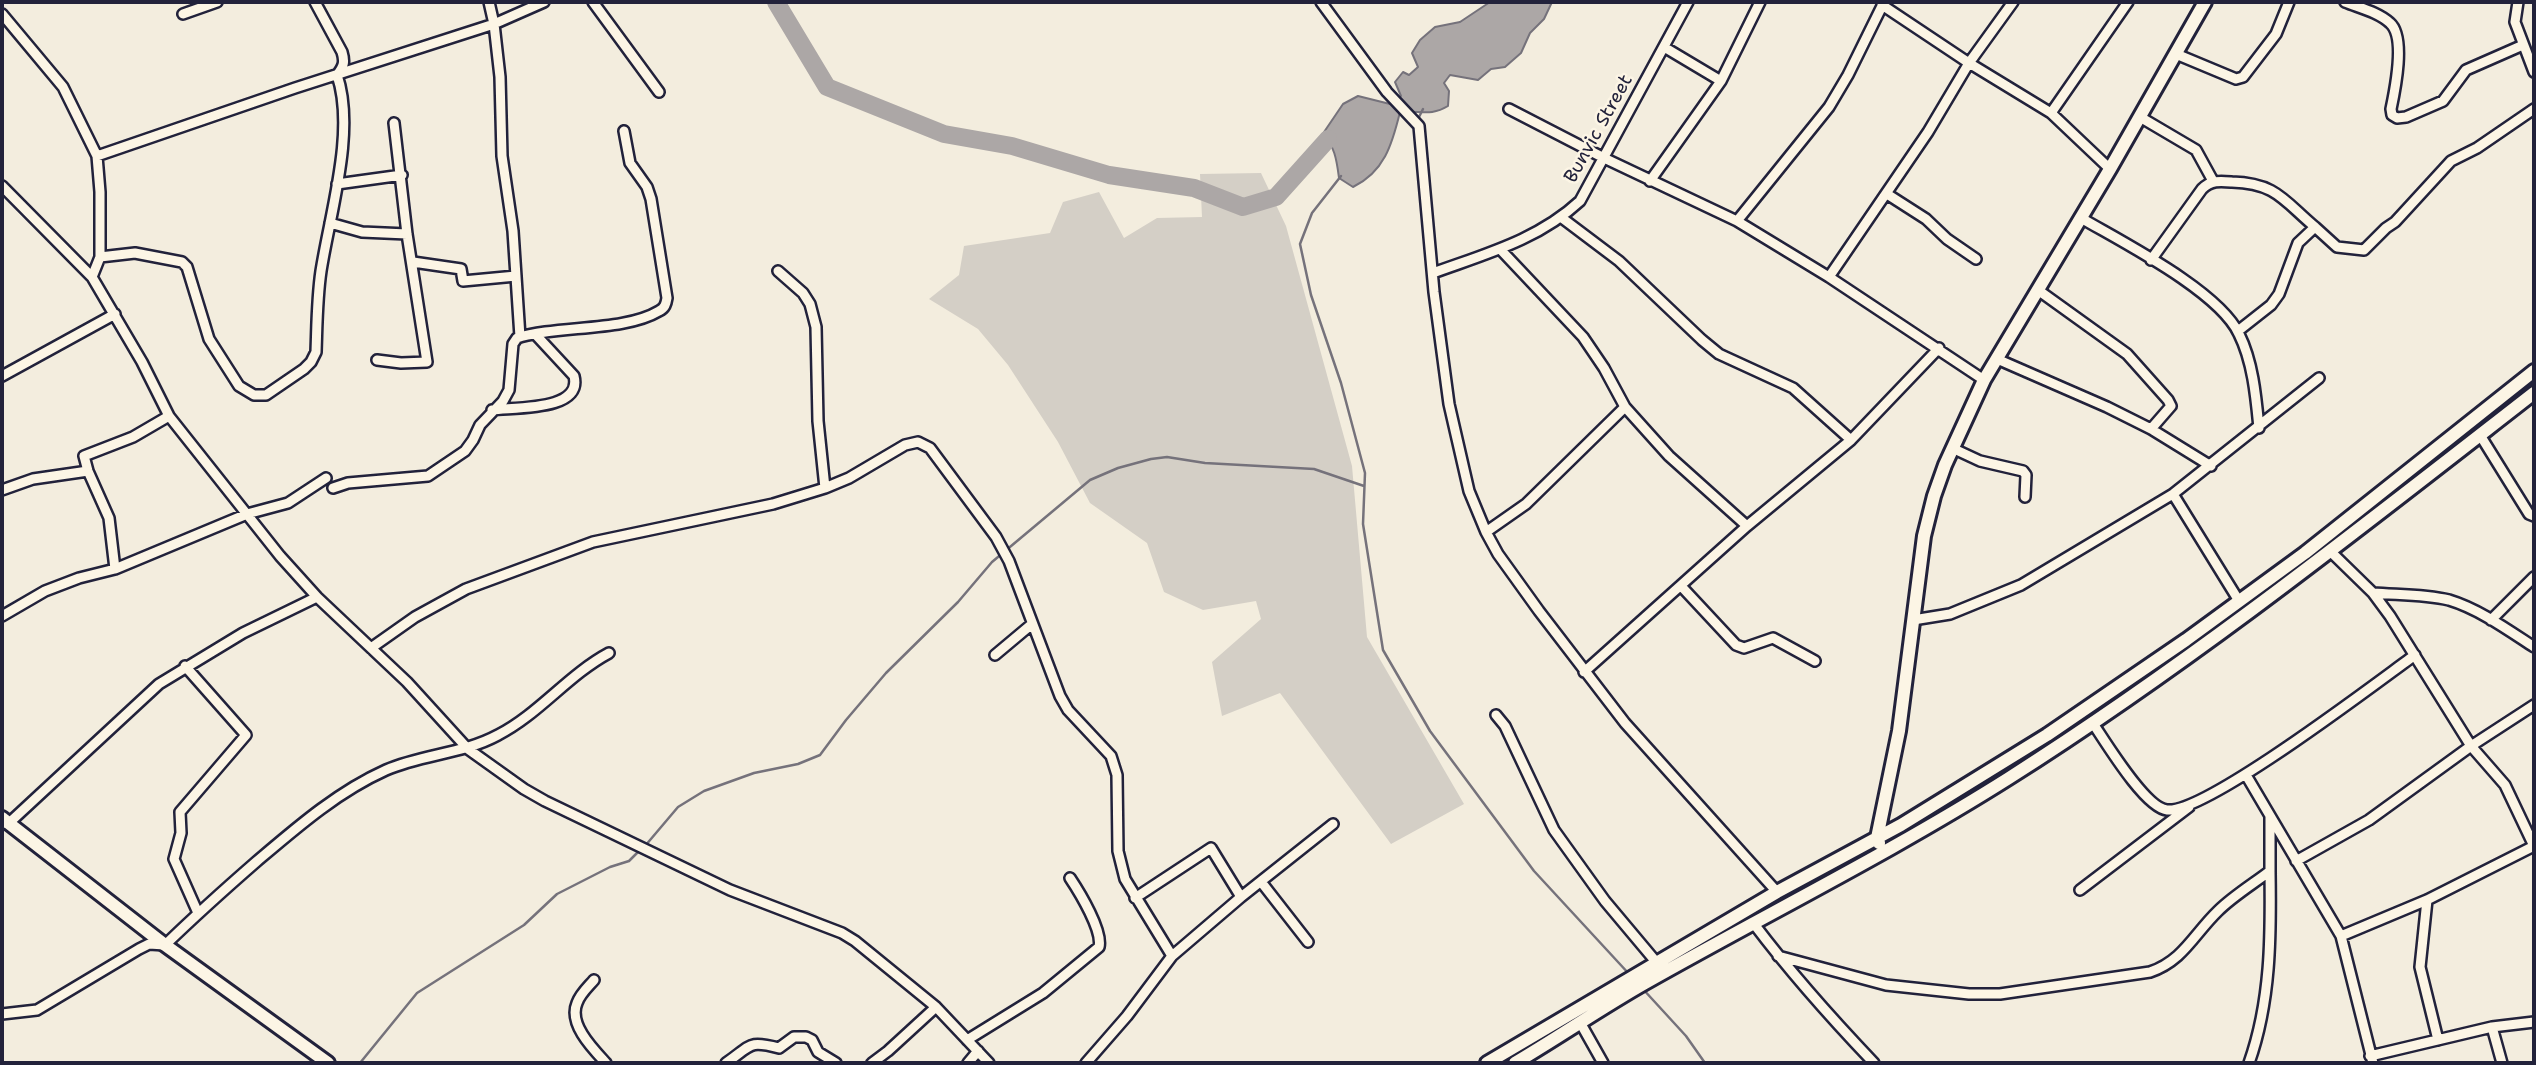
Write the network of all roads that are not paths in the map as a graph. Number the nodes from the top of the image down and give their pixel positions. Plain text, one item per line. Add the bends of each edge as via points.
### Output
1 (217, 2) edge
2 (315, 2) edge
3 (489, 2) edge
4 (544, 2) edge
5 (593, 2) edge
6 (1321, 2) edge
7 (1688, 2) edge
8 (1760, 2) edge
9 (2013, 2) edge
10 (2128, 2) edge
11 (2205, 2) edge
12 (2290, 2) edge
13 (2345, 2) edge
14 (2518, 2) edge
15 (1883, 3) edge
16 (2, 14) edge
17 (183, 14) dead end
18 (494, 24) junction
19 (2523, 46) junction
20 (1664, 47) junction
21 (2176, 54) junction
22 (1969, 63) junction
23 (2534, 72) edge
24 (337, 75) junction
25 (1721, 81) junction
26 (659, 92) dead end
27 (1509, 109) dead end
28 (2534, 109) edge
29 (2051, 113) junction
30 (2140, 117) junction
31 (394, 123) dead end
32 (624, 131) dead end
33 (97, 156) junction
34 (1604, 158) junction
35 (2110, 169) junction
36 (402, 175) junction
37 (1650, 181) junction
38 (2213, 181) junction
39 (337, 184) junction
40 (2, 186) edge
41 (1887, 194) junction
42 (1562, 218) junction
43 (2081, 218) junction
44 (1737, 221) junction
45 (330, 223) junction
46 (2315, 227) junction
47 (407, 234) junction
48 (1500, 249) junction
49 (100, 257) junction
50 (1976, 259) dead end
51 (2151, 260) junction
52 (413, 262) junction
53 (778, 271) dead end
54 (1433, 272) junction
55 (516, 275) junction
56 (92, 277) junction
57 (1829, 277) junction
58 (2038, 290) junction
59 (115, 314) junction
60 (2238, 331) junction
61 (536, 335) junction
62 (520, 337) junction
63 (1939, 348) junction
64 (1997, 359) junction
65 (377, 360) dead end
66 (2534, 371) edge
67 (2, 376) edge
68 (2319, 379) dead end
69 (1984, 380) junction
70 (2534, 393) edge
71 (1625, 407) junction
72 (492, 410) junction
73 (169, 416) junction
74 (2262, 424) junction
75 (2151, 429) junction
76 (2480, 435) junction
77 (1851, 440) junction
78 (1952, 448) junction
79 (2211, 466) junction
80 (88, 471) junction
81 (326, 478) dead end
82 (333, 488) dead end
83 (825, 488) junction
84 (2, 490) edge
85 (2173, 494) junction
86 (2025, 497) dead end
87 (247, 514) junction
88 (2534, 516) edge
89 (1747, 526) junction
90 (1486, 532) junction
91 (2330, 551) junction
92 (2305, 553) junction
93 (2316, 562) junction
94 (115, 569) junction
95 (2534, 576) edge
96 (1681, 586) junction
97 (2373, 593) junction
98 (317, 597) junction
99 (2238, 601) junction
100 (2, 616) edge
101 (1913, 620) junction
102 (2491, 620) junction
103 (1032, 624) junction
104 (2534, 647) edge
105 (371, 648) junction
106 (609, 653) dead end
107 (995, 655) dead end
108 (2416, 656) junction
109 (1815, 661) dead end
110 (185, 666) junction
111 (1584, 672) junction
112 (2534, 705) edge
113 (1496, 715) dead end
114 (2092, 722) junction
115 (2471, 746) junction
116 (468, 748) junction
117 (2246, 775) junction
118 (2190, 806) junction
119 (2270, 817) junction
120 (4, 821) edge
121 (1333, 824) dead end
122 (1877, 838) junction
123 (2534, 846) edge
124 (1882, 853) junction
125 (2296, 861) junction
126 (2270, 871) junction
127 (1070, 878) dead end
128 (1262, 883) junction
129 (2080, 890) dead end
130 (1777, 892) junction
131 (1241, 897) junction
132 (1135, 898) junction
133 (2427, 900) junction
134 (198, 913) junction
135 (1754, 924) junction
136 (2341, 936) junction
137 (1308, 942) dead end
138 (165, 945) junction
139 (1172, 956) junction
140 (1778, 956) junction
141 (1657, 963) junction
142 (594, 979) dead end
143 (1640, 980) junction
144 (1628, 987) junction
145 (936, 1007) junction
146 (2, 1014) edge
147 (2534, 1022) edge
148 (1581, 1024) junction
149 (2493, 1027) junction
150 (967, 1040) junction
151 (2438, 1040) junction
152 (978, 1051) junction
153 (2371, 1060) edge
154 (328, 1063) edge
155 (606, 1063) edge
156 (726, 1063) edge
157 (836, 1063) edge
158 (872, 1063) edge
159 (968, 1063) edge
160 (989, 1063) edge
161 (1086, 1063) edge
162 (1487, 1063) edge
163 (1515, 1063) edge
164 (1603, 1063) edge
165 (1874, 1063) edge
166 (2249, 1063) edge
167 (2502, 1063) edge

1 - 17 street
2 - 24 street via 342,52 344,67
3 - 18 street
4 - 18 street
5 - 26 street
6 - 54 street via 1387,92 1419,126
7 - 20 street, Bunvic Street
8 - 25 street
9 - 22 street
10 - 29 street
11 - 21 main road
12 - 21 street via 2276,34 2243,77 2236,79
13 - 19 street via 2376,14 2396,30 2399,46 2391,109 2397,118 2443,101 2466,70
14 - 19 street via 2515,22
15 - 22 street
15 - 44 street via 1829,107
16 - 33 street via 63,87
18 - 24 street
18 - 55 street via 502,156
19 - 23 street
20 - 25 street
20 - 34 street, Bunvic Street
21 - 30 main road
22 - 29 street
22 - 41 street
24 - 33 street
24 - 39 street via 345,117
25 - 37 street
27 - 34 street
28 - 46 street via 2451,161 2364,250 2337,247
29 - 35 street
30 - 35 main road
30 - 38 street via 2196,149
31 - 36 street
32 - 61 street via 630,163 651,199 666,305 647,317
33 - 49 street
34 - 37 street
34 - 42 street, Bunvic Street via 1580,201
35 - 43 main road
36 - 39 street
36 - 47 street
37 - 44 street
38 - 46 street via 2269,188
38 - 51 street via 2202,189
39 - 45 street
40 - 56 street
41 - 50 street
41 - 57 street
42 - 48 street, Bunvic Street
42 - 77 street via 1619,261 1719,354 1793,388
43 - 51 street
43 - 58 main road
44 - 57 street
45 - 47 street via 362,232
45 - 49 street via 316,352 304,369 266,395 254,395 239,386 216,351 182,262 135,253
46 - 60 street via 2298,243 2271,305
47 - 52 street
48 - 54 street, Bunvic Street
48 - 71 street via 1583,337
49 - 56 street
51 - 60 street via 2208,298
52 - 55 street via 461,269 463,281
52 - 65 street via 427,362
53 - 83 street via 803,293 816,327
54 - 90 street via 1453,426 1469,491
55 - 62 street
56 - 59 street
57 - 63 street
58 - 64 main road
58 - 75 street via 2127,354 2163,393 2171,406
59 - 67 street
59 - 73 street
60 - 74 street
61 - 62 street
61 - 72 street via 574,376 573,392 555,403
62 - 72 street via 513,344 509,390
63 - 69 street
63 - 77 street
64 - 69 main road
64 - 75 street
66 - 92 main road
68 - 74 street
69 - 78 main road
70 - 76 main road
71 - 89 street via 1670,456
71 - 90 street via 1526,504
72 - 82 street via 465,450 428,476
73 - 80 street via 127,440 86,454
73 - 87 street
74 - 79 street
75 - 79 street
76 - 88 street
76 - 91 main road
77 - 89 street
78 - 86 street via 1980,461 2023,471
78 - 101 main road via 1924,536
79 - 85 street
80 - 84 street via 33,479
80 - 94 street via 109,518
81 - 87 street via 288,503
83 - 103 street via 905,445 918,442 930,448 996,537
83 - 105 street via 773,504 593,542 466,589
85 - 99 street
85 - 101 street via 2021,585 1950,614
87 - 94 street
87 - 98 street
89 - 96 street
90 - 111 street
91 - 93 main road
91 - 97 street
92 - 93 main road
92 - 99 main road
93 - 114 main road
94 - 100 street via 45,591
95 - 102 street
96 - 109 street via 1736,645 1744,648 1773,638
96 - 111 street
97 - 102 street via 2450,601
97 - 108 street
98 - 105 street
98 - 110 street
99 - 122 main road via 2047,735
101 - 122 main road via 1899,731
102 - 104 street
103 - 107 street
103 - 132 street via 1060,696 1111,756 1117,775 1118,851
105 - 116 street
106 - 116 street via 579,671 511,728
108 - 115 street
108 - 117 street
110 - 120 street via 144,696
110 - 134 street via 246,735 180,812 181,833 174,859
111 - 130 street
112 - 115 street
113 - 141 street via 1554,830
114 - 118 street via 2119,765 2153,803 2167,810
114 - 124 main road via 2009,778
115 - 123 street via 2505,785
115 - 125 street via 2369,820
116 - 134 street via 385,771 343,794 305,819
116 - 145 street via 524,789 746,897 842,933
117 - 118 street
117 - 119 street
118 - 129 street
119 - 125 street
119 - 126 street
120 - 138 main road
121 - 128 street
122 - 124 main road
122 - 130 main road
123 - 133 street
124 - 135 main road
125 - 136 street
126 - 140 street via 2220,909 2167,966 2150,972 2000,995 1969,994 1886,985
126 - 166 street via 2267,982
127 - 150 street via 1082,896 1099,947 1043,993
128 - 131 street
128 - 137 street
130 - 141 main road
131 - 132 street via 1211,848
131 - 139 street
132 - 139 street
133 - 136 street
133 - 151 street via 2420,967
134 - 138 street
135 - 140 street
135 - 143 main road
136 - 153 street
138 - 146 street via 149,944 37,1010
138 - 154 main road
139 - 161 street
140 - 165 street
141 - 143 main road
142 - 155 street via 578,999 576,1018
143 - 144 main road
144 - 148 main road
144 - 162 main road
145 - 150 street
145 - 158 street
147 - 149 street
148 - 163 main road
148 - 164 street
149 - 151 street
149 - 167 street
150 - 152 street
151 - 153 street
152 - 159 street
152 - 160 street
156 - 157 street via 753,1044 779,1048 794,1037 812,1040 818,1052

